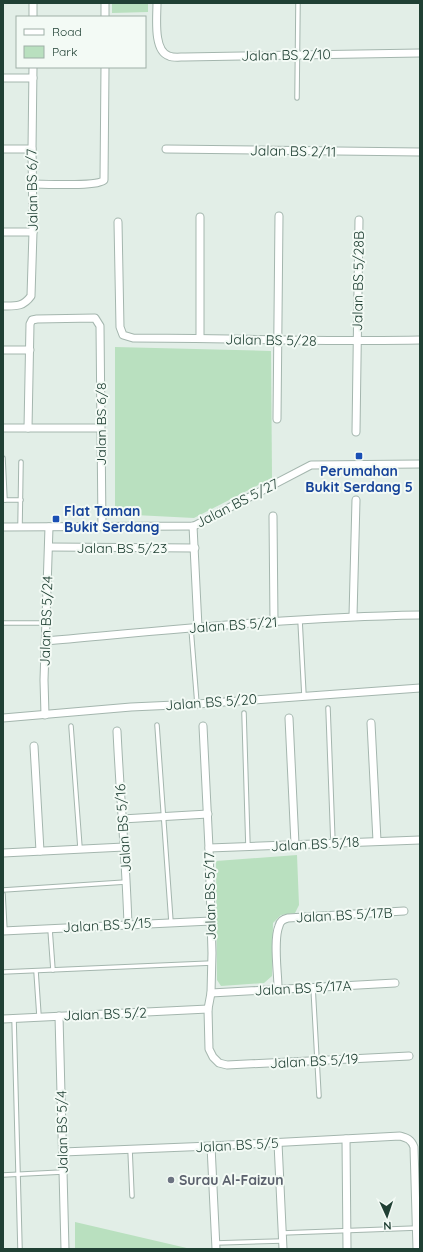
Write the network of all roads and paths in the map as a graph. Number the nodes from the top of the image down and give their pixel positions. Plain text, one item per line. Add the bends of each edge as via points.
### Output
1 (33, 3) edge
2 (105, 3) edge
3 (157, 3) edge
4 (298, 3) edge
5 (33, 16) edge
6 (105, 16) edge
7 (420, 53) edge
8 (297, 54) junction
9 (33, 68) edge
10 (105, 68) edge
11 (3, 78) edge
12 (33, 78) junction
13 (297, 98) dead end
14 (3, 149) edge
15 (32, 149) junction
16 (166, 149) dead end
17 (420, 152) edge
18 (32, 184) junction
19 (279, 216) dead end
20 (200, 217) dead end
21 (359, 220) dead end
22 (118, 222) dead end
23 (3, 232) edge
24 (33, 232) junction
25 (3, 306) edge
26 (200, 338) junction
27 (278, 340) junction
28 (420, 340) edge
29 (357, 342) junction
30 (3, 350) edge
31 (30, 350) junction
32 (277, 420) dead end
33 (3, 428) edge
34 (28, 428) junction
35 (100, 428) junction
36 (356, 432) dead end
37 (3, 458) edge
38 (21, 462) dead end
39 (420, 464) edge
40 (4, 500) edge
41 (20, 500) junction
42 (356, 500) dead end
43 (273, 516) dead end
44 (193, 526) junction
45 (3, 527) edge
46 (20, 527) junction
47 (48, 527) junction
48 (102, 527) junction
49 (49, 548) junction
50 (195, 548) junction
51 (420, 615) edge
52 (353, 616) junction
53 (300, 620) junction
54 (274, 622) junction
55 (3, 623) edge
56 (46, 623) junction
57 (194, 628) junction
58 (46, 641) junction
59 (420, 688) edge
60 (304, 696) junction
61 (197, 704) junction
62 (328, 708) dead end
63 (244, 713) dead end
64 (45, 715) junction
65 (3, 718) edge
66 (289, 718) dead end
67 (371, 723) dead end
68 (157, 725) dead end
69 (71, 726) dead end
70 (203, 726) dead end
71 (117, 731) dead end
72 (34, 746) dead end
73 (208, 814) junction
74 (164, 817) junction
75 (122, 819) junction
76 (420, 840) edge
77 (377, 841) junction
78 (333, 842) junction
79 (295, 844) junction
80 (124, 847) junction
81 (248, 847) junction
82 (80, 848) junction
83 (209, 848) junction
84 (40, 851) junction
85 (3, 853) edge
86 (127, 882) junction
87 (3, 890) edge
88 (3, 894) edge
89 (404, 912) dead end
90 (211, 920) junction
91 (171, 922) junction
92 (128, 925) junction
93 (50, 928) junction
94 (4, 931) edge
95 (212, 963) junction
96 (53, 970) junction
97 (36, 971) junction
98 (3, 972) edge
99 (395, 983) dead end
100 (312, 987) junction
101 (278, 988) junction
102 (211, 993) junction
103 (208, 1009) junction
104 (39, 1016) junction
105 (59, 1016) junction
106 (14, 1018) junction
107 (3, 1019) edge
108 (409, 1056) dead end
109 (317, 1060) junction
110 (219, 1063) joint
111 (319, 1096) dead end
112 (346, 1139) junction
113 (278, 1143) junction
114 (211, 1146) junction
115 (130, 1149) junction
116 (63, 1152) junction
117 (63, 1172) junction
118 (18, 1174) junction
119 (3, 1175) edge
120 (132, 1196) dead end
121 (417, 1228) junction
122 (347, 1231) junction
123 (282, 1233) junction
124 (282, 1245) edge
125 (215, 1246) edge
126 (20, 1249) edge
127 (65, 1249) edge
128 (347, 1249) edge
129 (417, 1249) edge

1 - 5 street
2 - 6 street
3 - 8 street, Jalan BS 2/10 via 158,43 161,51 169,56
4 - 8 lane
7 - 8 street, Jalan BS 2/10
8 - 13 lane
9 - 12 street, Jalan BS 6/7
10 - 18 street via 104,180 89,184
11 - 12 street
12 - 15 street, Jalan BS 6/7
14 - 15 street
15 - 18 street, Jalan BS 6/7
16 - 17 street, Jalan BS 2/11
18 - 24 street, Jalan BS 6/7
19 - 27 street
20 - 26 street
21 - 29 street, Jalan BS 5/28B
22 - 26 street, Jalan BS 5/28 via 120,327 123,335 133,338
23 - 24 street
24 - 25 street, Jalan BS 6/7 via 31,296 18,306
26 - 27 street, Jalan BS 5/28
27 - 29 street, Jalan BS 5/28
27 - 32 street
28 - 29 street, Jalan BS 5/28
29 - 36 street, Jalan BS 5/28B
30 - 31 street
31 - 34 street
31 - 35 street, Jalan BS 6/8 via 32,320 95,318 100,326
33 - 34 street
34 - 35 street
35 - 48 street, Jalan BS 6/8
37 - 40 lane
38 - 41 lane
39 - 44 street, Jalan BS 5/27 via 310,465
40 - 41 lane
41 - 46 lane
42 - 52 street
43 - 54 street
44 - 48 street, Jalan BS 5/27
44 - 50 street
45 - 46 street, Jalan BS 5/27
46 - 47 street, Jalan BS 5/27
47 - 48 street, Jalan BS 5/27
47 - 49 street, Jalan BS 5/24
49 - 50 street, Jalan BS 5/23
49 - 56 street, Jalan BS 5/24
50 - 57 street
51 - 52 street, Jalan BS 5/21
52 - 53 street, Jalan BS 5/21
53 - 54 street, Jalan BS 5/21
53 - 60 lane
54 - 57 street, Jalan BS 5/21
55 - 56 lane
56 - 58 street, Jalan BS 5/24
57 - 58 street, Jalan BS 5/21
57 - 61 lane
58 - 64 street, Jalan BS 5/24
59 - 60 street, Jalan BS 5/20
60 - 61 street, Jalan BS 5/20
61 - 64 street, Jalan BS 5/20
62 - 78 lane
63 - 81 lane
64 - 65 street, Jalan BS 5/20
66 - 79 street
67 - 77 street
68 - 74 lane
69 - 82 lane
70 - 73 street, Jalan BS 5/17
71 - 75 street, Jalan BS 5/16
72 - 84 street
73 - 74 street
73 - 83 street, Jalan BS 5/17
74 - 75 street
74 - 91 lane
75 - 80 street, Jalan BS 5/16
76 - 77 street, Jalan BS 5/18
77 - 78 street, Jalan BS 5/18
78 - 79 street, Jalan BS 5/18
79 - 81 street, Jalan BS 5/18
80 - 82 street
80 - 86 street, Jalan BS 5/16
81 - 83 street, Jalan BS 5/18
82 - 84 street
83 - 90 street, Jalan BS 5/17
84 - 85 street
86 - 87 lane
86 - 92 street, Jalan BS 5/16
88 - 94 lane
89 - 101 street, Jalan BS 5/17B via 284,919 279,924 277,935
90 - 91 street, Jalan BS 5/15
90 - 95 street, Jalan BS 5/17
91 - 92 street, Jalan BS 5/15
92 - 93 street, Jalan BS 5/15
93 - 94 street, Jalan BS 5/15
93 - 96 lane
95 - 96 lane
95 - 102 street, Jalan BS 5/17
96 - 97 lane
97 - 98 lane
97 - 104 lane
99 - 100 street, Jalan BS 5/17A
100 - 101 street, Jalan BS 5/17A
100 - 109 lane
101 - 102 street, Jalan BS 5/17A
102 - 103 street, Jalan BS 5/17
103 - 105 street, Jalan BS 5/2
103 - 110 street, Jalan BS 5/17 via 209,1048
104 - 105 street, Jalan BS 5/2
104 - 106 street, Jalan BS 5/2
105 - 116 street, Jalan BS 5/4
106 - 107 street, Jalan BS 5/2
106 - 118 lane
108 - 109 street, Jalan BS 5/19
109 - 110 street, Jalan BS 5/19 via 235,1065
109 - 111 lane
112 - 113 street, Jalan BS 5/5
112 - 121 street, Jalan BS 5/5 via 400,1136 410,1139 414,1147
112 - 122 street
113 - 114 street, Jalan BS 5/5
113 - 123 street
114 - 115 street, Jalan BS 5/5
114 - 125 street
115 - 116 street, Jalan BS 5/5
115 - 120 lane
116 - 117 street, Jalan BS 5/4
117 - 118 lane
117 - 127 street, Jalan BS 5/4
118 - 119 lane
118 - 126 lane
121 - 122 lane
121 - 129 street
122 - 123 lane
122 - 128 street
123 - 124 street
124 - 125 lane

